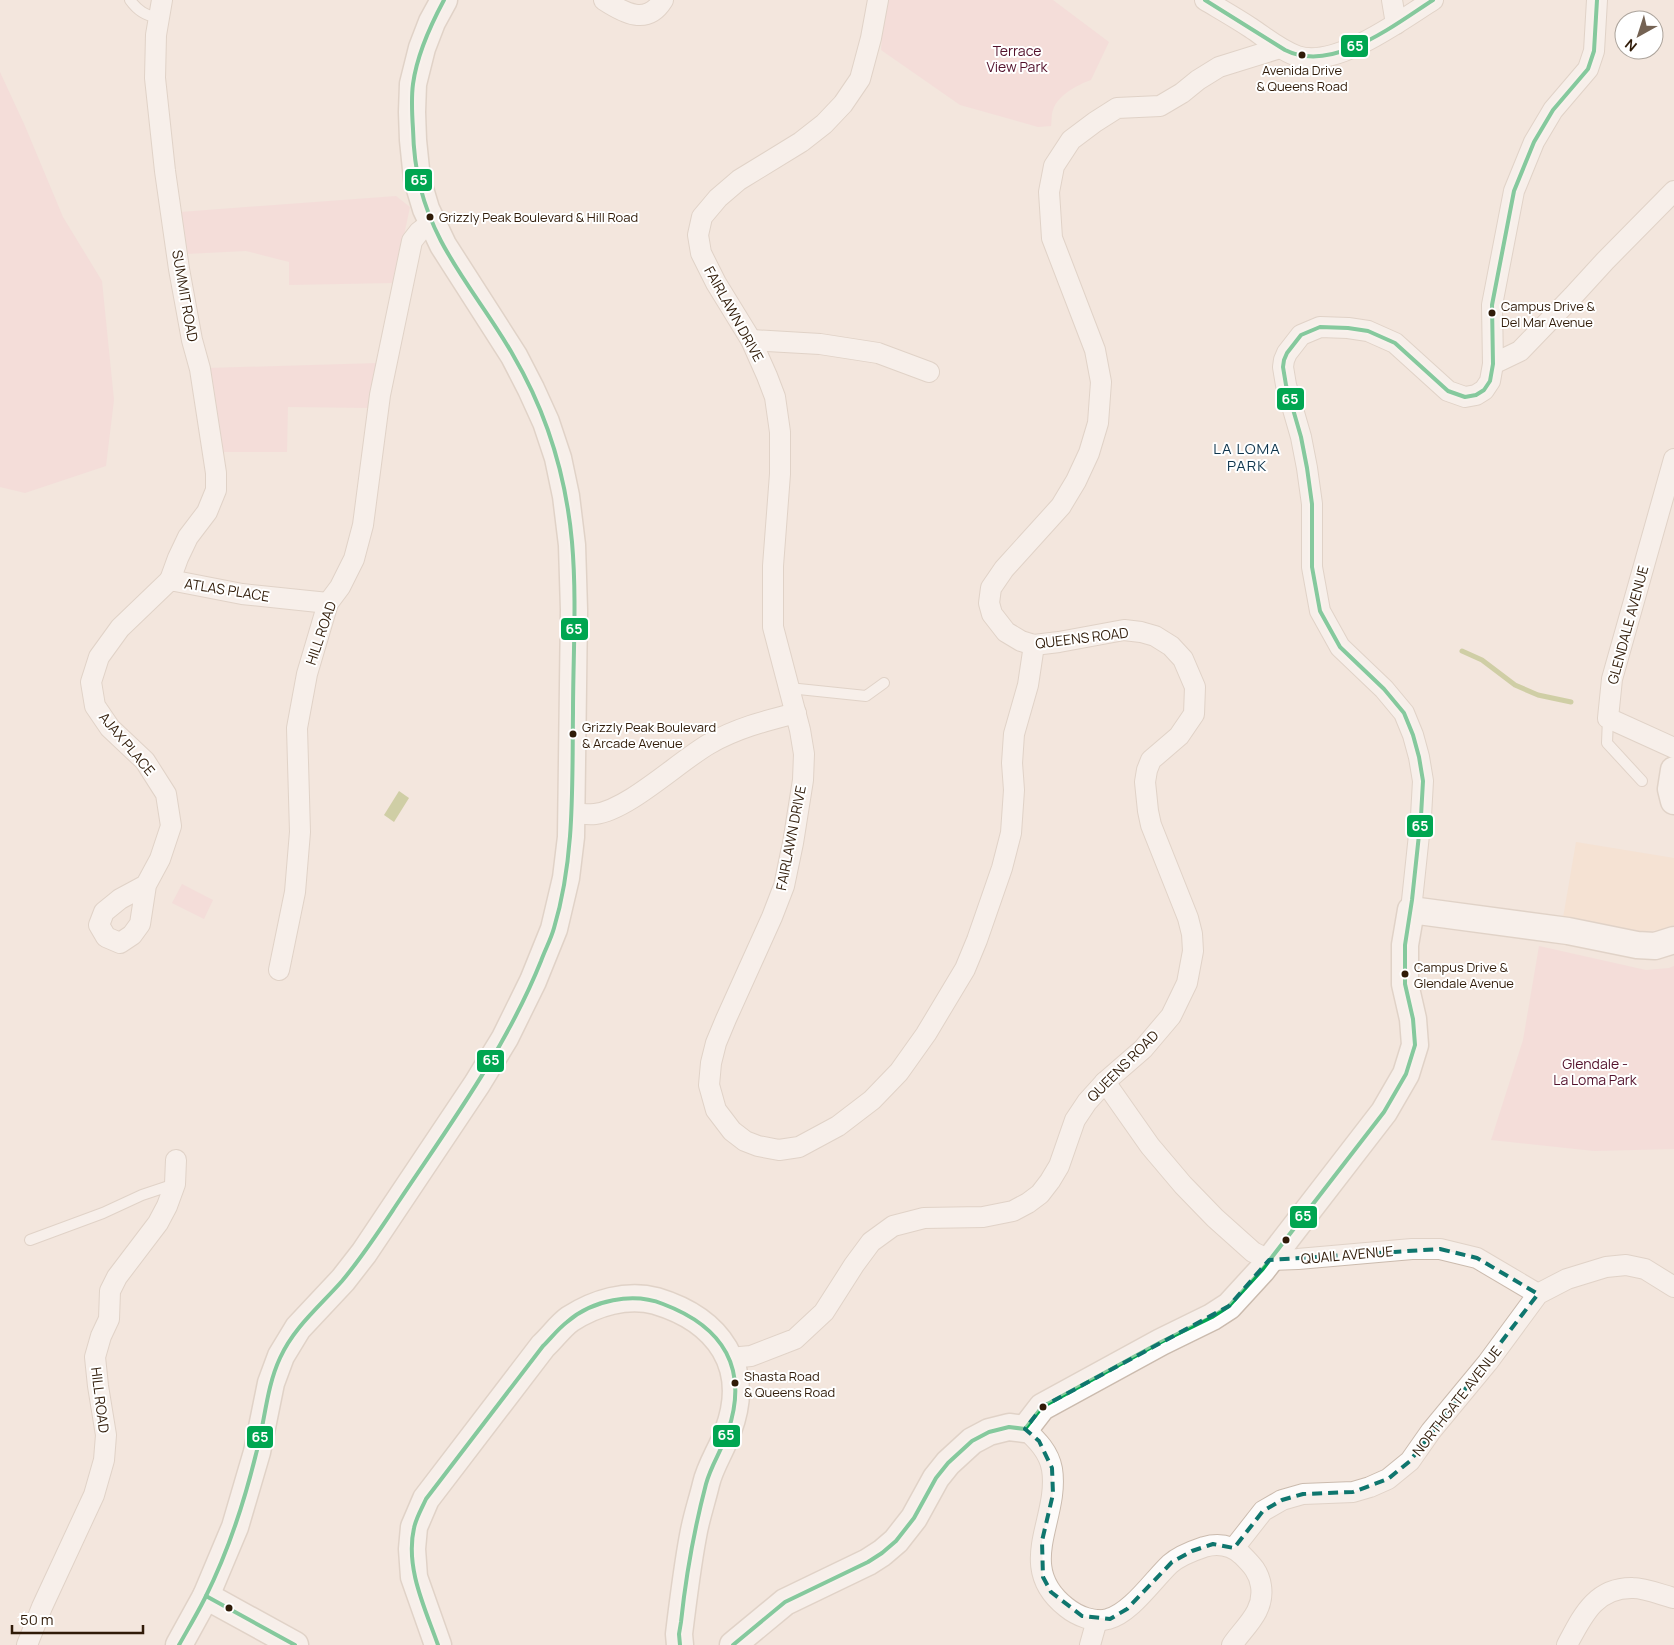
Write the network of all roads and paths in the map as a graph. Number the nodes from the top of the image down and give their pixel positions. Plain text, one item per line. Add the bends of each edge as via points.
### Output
1 (130, 0) edge
2 (444, 0) edge
3 (604, 0) edge
4 (663, 0) edge
5 (878, 0) edge
6 (1205, 0) edge
7 (1392, 0) edge
8 (1432, 0) edge
9 (1597, 0) edge
10 (160, 9) edge
11 (1396, 24) junction
12 (1280, 48) junction
13 (1674, 191) edge
14 (432, 222) junction
15 (751, 340) junction
16 (1493, 364) junction
17 (929, 372) dead end
18 (1674, 459) edge
19 (170, 580) junction
20 (328, 603) junction
21 (1034, 645) junction
22 (100, 657) joint
23 (884, 684) dead end
24 (788, 688) junction
25 (796, 713) junction
26 (1608, 718) junction
27 (1674, 748) edge
28 (1674, 770) edge
29 (1642, 781) dead end
30 (1674, 801) edge
31 (572, 813) junction
32 (146, 885) dead end
33 (1411, 910) junction
34 (1674, 940) edge
35 (279, 970) dead end
36 (1105, 1082) junction
37 (176, 1160) dead end
38 (175, 1184) junction
39 (30, 1240) dead end
40 (1269, 1260) junction
41 (1674, 1287) edge
42 (1538, 1294) junction
43 (730, 1358) junction
44 (1025, 1429) junction
45 (1234, 1548) junction
46 (206, 1596) junction
47 (1674, 1598) edge
48 (1097, 1620) junction
49 (27, 1645) edge
50 (179, 1645) edge
51 (295, 1645) edge
52 (438, 1645) edge
53 (680, 1645) edge
54 (733, 1645) edge
55 (1090, 1645) edge
56 (1232, 1645) edge
57 (1567, 1645) edge

1 - 10 lane via 145,15
2 - 14 street via 422,48 413,84 417,178
3 - 4 street via 630,15 643,15 658,8
5 - 15 street, FAIRLAWN DRIVE via 872,38 860,79 843,104 801,142 739,180 702,217 698,234 701,253
6 - 12 street
7 - 11 street
8 - 11 street
9 - 16 street via 1594,51 1588,69 1553,110 1534,142 1514,191 1492,305
10 - 19 street, SUMMIT ROAD via 155,78 165,171 216,473 216,490 206,512 188,537
11 - 12 street via 1358,46 1329,56 1299,56
12 - 21 street, QUEENS ROAD via 1219,67 1160,106 1117,108 1071,140 1054,166 1049,192 1052,238 1095,350 1101,382 1098,423 1076,481 1060,506 991,588 989,603 992,614 1006,632 1021,642
13 - 16 street via 1520,351
14 - 20 street, HILL ROAD via 412,241 380,395 363,525 354,559
14 - 31 street via 443,245 514,356 546,422 558,458 572,545
15 - 17 street via 820,344 878,353
15 - 24 street, FAIRLAWN DRIVE via 775,397 780,432 773,627
16 - 33 street via 1490,381 1484,390 1465,397 1448,391 1395,342 1368,332 1320,327 1301,335 1284,360 1286,385 1307,468 1312,504 1312,567 1320,611 1340,646 1404,713 1419,757 1423,781 1422,816
18 - 26 street, GLENDALE AVENUE via 1612,679
19 - 20 street, ATLAS PLACE via 242,594
19 - 22 street, ATLAS PLACE via 120,628
20 - 35 street, HILL ROAD via 307,674 297,728 300,832 295,892
21 - 25 street, FAIRLAWN DRIVE via 1028,685 1014,734 1011,832 1002,868 965,969 900,1072 872,1100 838,1126 799,1146 779,1150 758,1146 732,1131 716,1110 709,1085 716,1043 784,886 803,780 804,754
21 - 36 street, QUEENS ROAD via 1124,630 1141,632 1155,636 1177,652 1195,687 1194,714 1179,736 1151,760 1145,782 1152,825 1192,934 1190,967 1171,1016 1143,1049
22 - 32 street, AJAX PLACE via 91,682 95,706 110,728 145,761 166,794 171,826 160,859
23 - 24 lane via 866,696
24 - 25 street, FAIRLAWN DRIVE
25 - 31 street via 752,724 709,744 613,808 595,814
26 - 27 street
26 - 29 lane, GLENDALE AVENUE via 1607,743
28 - 30 street via 1671,789
31 - 46 street via 566,878 554,929 533,981 505,1038 477,1084 364,1253 298,1328 281,1356 271,1383 257,1452 236,1527
33 - 34 street via 1568,931 1637,944 1655,946
33 - 40 street via 1405,945 1405,984 1415,1046 1406,1074 1384,1112
36 - 40 street via 1150,1146 1183,1185 1253,1252
36 - 43 street, QUEENS ROAD via 1075,1120 1050,1181 1028,1204 1013,1211 983,1217 924,1218 894,1226 871,1242 824,1312 795,1339 751,1356
37 - 38 street, HILL ROAD
38 - 39 lane
38 - 49 street, HILL ROAD via 158,1223 110,1292 108,1319 95,1357 106,1435 104,1460 94,1495
40 - 42 street, QUAIL AVENUE via 1440,1249 1477,1258
40 - 44 street via 1229,1306 1042,1407
41 - 42 street, NORTHGATE AVENUE via 1645,1269 1626,1265 1606,1267 1567,1279
42 - 45 street, NORTHGATE AVENUE via 1410,1461 1388,1479 1370,1487 1353,1492 1303,1494 1282,1500 1263,1511
43 - 52 street via 717,1337 694,1317 673,1306 647,1299 626,1298 597,1305 564,1324 426,1499 414,1527 414,1578
43 - 53 street via 736,1387 735,1407 707,1480 693,1535
44 - 48 street via 1046,1453 1052,1468 1053,1494 1040,1559 1043,1577 1051,1592 1066,1607
44 - 54 street via 1010,1427 989,1432 972,1441 948,1462 914,1518 882,1553 785,1602
45 - 48 street via 1213,1544 1192,1551 1172,1562 1126,1609 1110,1619
45 - 56 street via 1255,1568 1261,1586 1261,1601 1247,1628
46 - 50 street
46 - 51 street
47 - 57 street via 1633,1588 1612,1591 1594,1601
48 - 55 street

